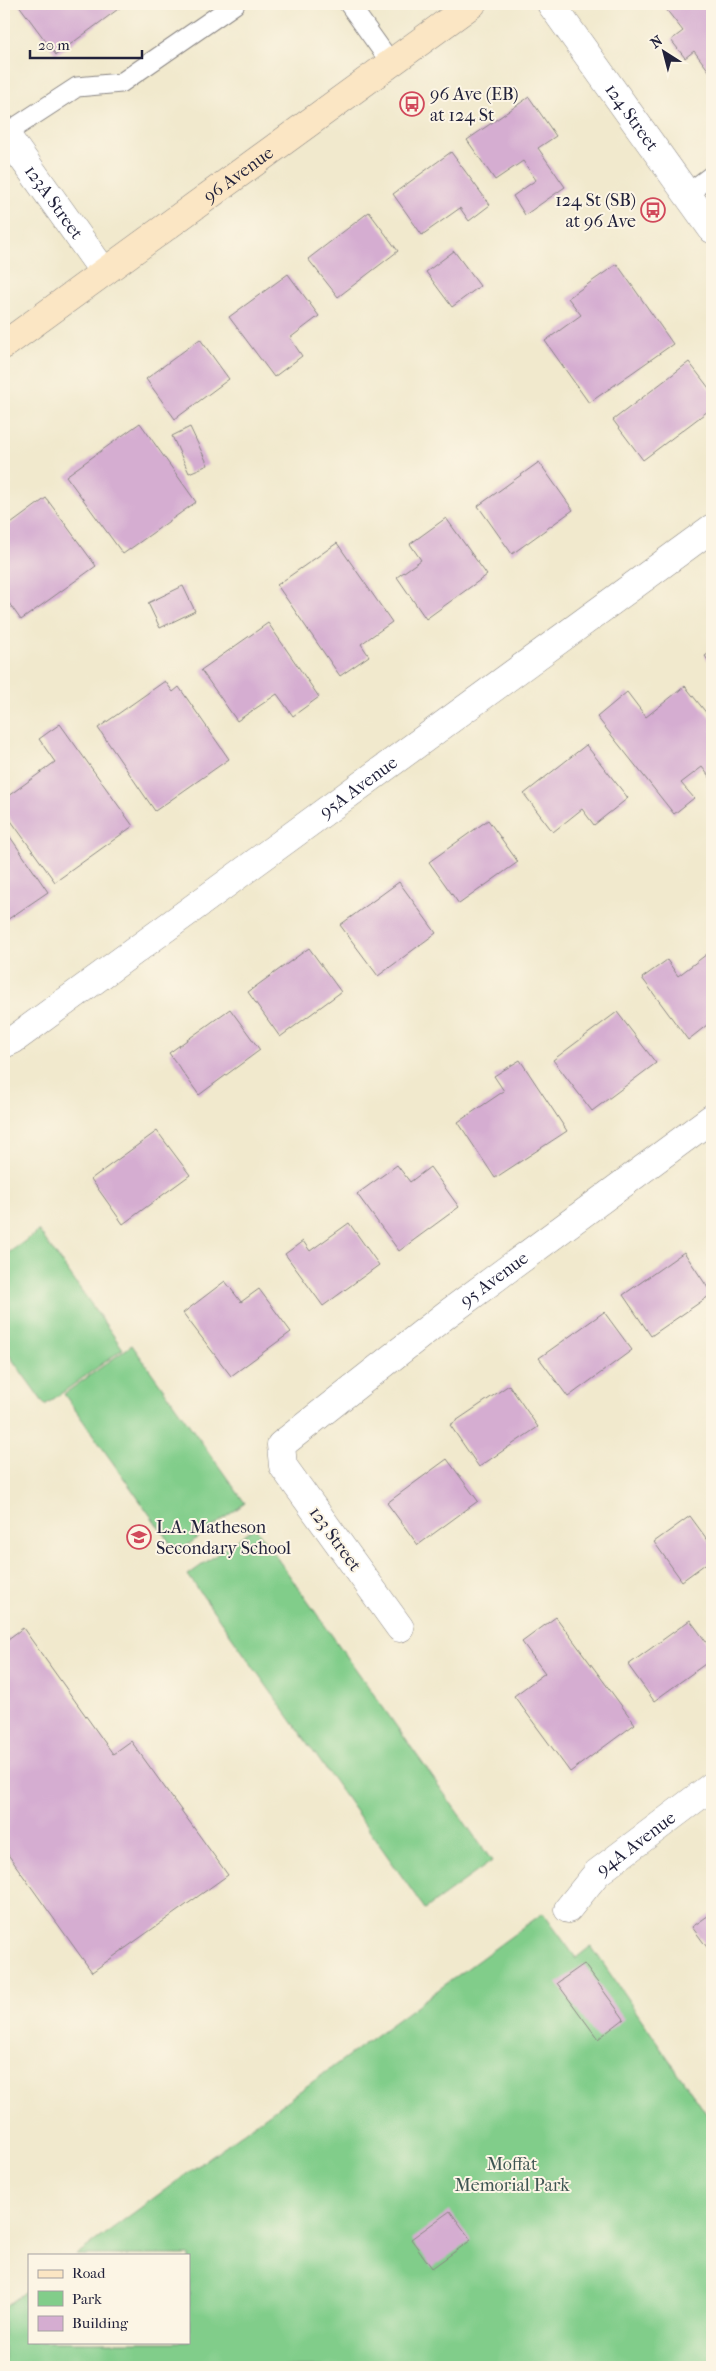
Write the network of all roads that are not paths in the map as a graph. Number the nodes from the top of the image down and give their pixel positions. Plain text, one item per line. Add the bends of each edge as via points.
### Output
1 (235, 4) edge
2 (349, 4) edge
3 (472, 4) edge
4 (551, 4) edge
5 (391, 63) junction
6 (5, 133) edge
7 (712, 175) edge
8 (687, 194) junction
9 (712, 229) edge
10 (104, 272) junction
11 (4, 345) edge
12 (712, 528) edge
13 (4, 1044) edge
14 (712, 1118) edge
15 (281, 1445) joint
16 (400, 1628) dead end
17 (712, 1786) edge
18 (568, 1908) dead end

1 - 6 lane via 121,83 77,87
2 - 5 lane
3 - 5 main road, 96 Avenue
4 - 8 street, 124 Street
5 - 10 main road, 96 Avenue
6 - 10 street, 123A Street
7 - 8 lane
8 - 9 street, 124 Street
10 - 11 main road, 96 Avenue
12 - 13 street, 95A Avenue
14 - 15 street, 95 Avenue via 447,1314
15 - 16 street, 123 Street via 283,1466
17 - 18 street, 94A Avenue via 597,1873

